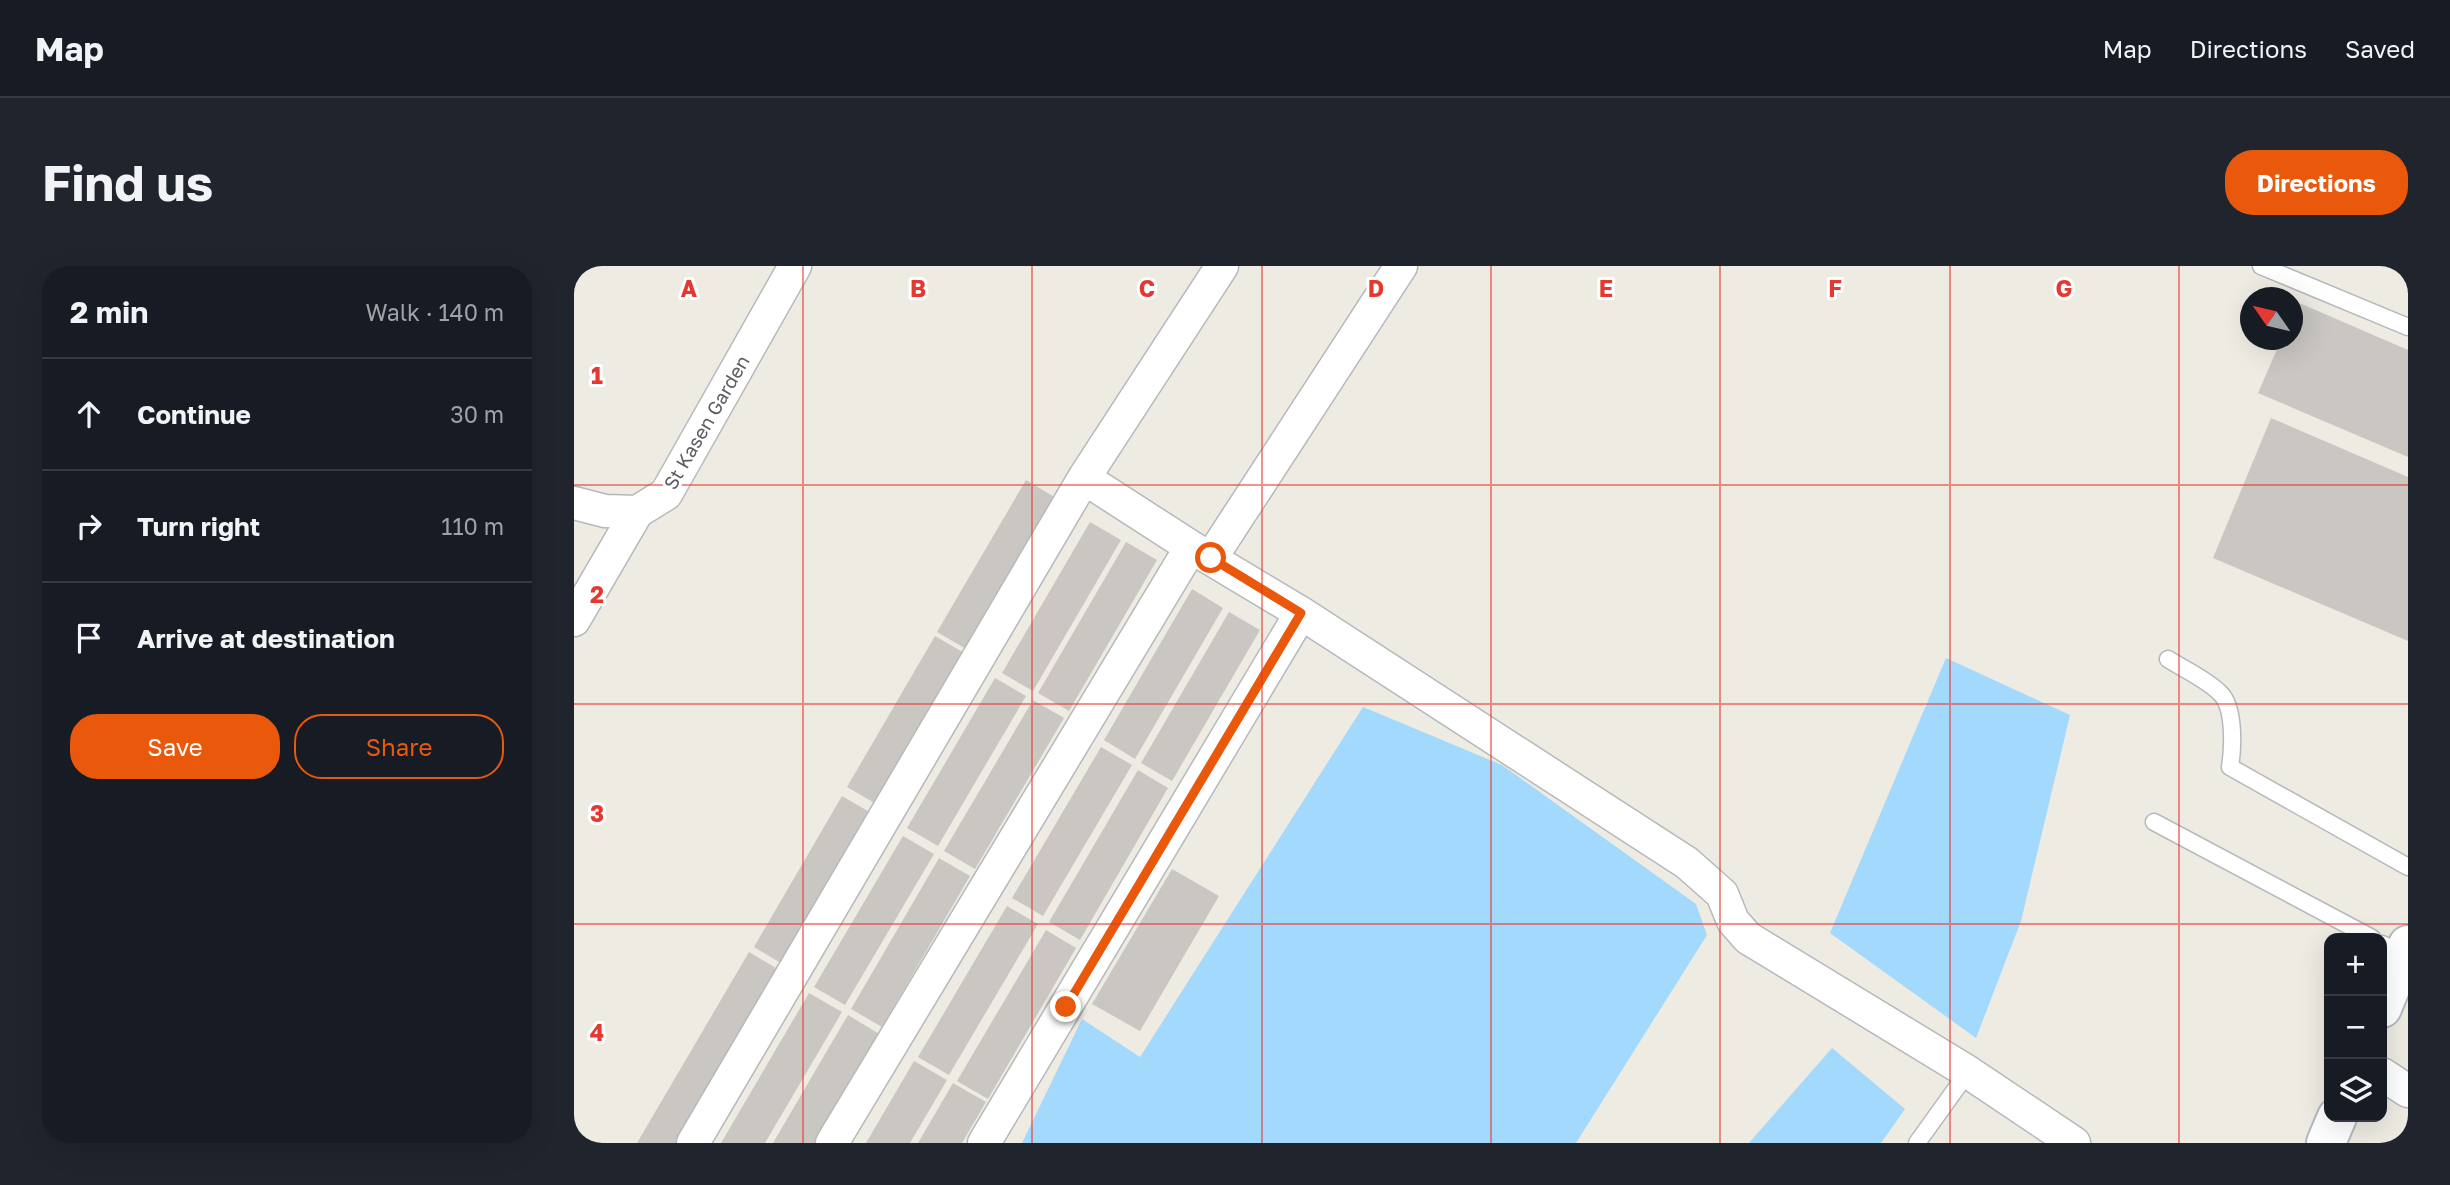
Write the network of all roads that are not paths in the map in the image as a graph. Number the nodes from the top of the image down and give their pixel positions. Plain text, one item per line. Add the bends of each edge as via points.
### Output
1 (795, 266) edge
2 (1222, 266) edge
3 (1401, 266) edge
4 (2261, 266) edge
5 (2408, 327) edge
6 (1084, 478) junction
7 (574, 503) edge
8 (637, 512) junction
9 (1201, 552) junction
10 (1301, 613) junction
11 (574, 620) edge
12 (2168, 659) dead end
13 (2154, 822) dead end
14 (2408, 867) edge
15 (2391, 946) edge
16 (2384, 996) edge
17 (1968, 1072) junction
18 (2387, 1077) edge
19 (2408, 1091) edge
20 (2335, 1122) edge
21 (693, 1143) edge
22 (832, 1143) edge
23 (984, 1143) edge
24 (1917, 1143) edge
25 (2074, 1143) edge
26 (2326, 1143) edge

1 - 8 street, St Kasen Garden via 666,494
2 - 6 street
3 - 9 street
4 - 5 lane
6 - 9 street
6 - 21 street
7 - 8 street
8 - 11 street
9 - 10 street
9 - 22 street
10 - 17 street via 1687,863 1722,894 1733,921 1748,938
10 - 23 street
12 - 14 lane via 2221,694 2230,715 2230,768
13 - 15 lane
15 - 16 street
17 - 24 lane
17 - 25 street
18 - 19 street
20 - 26 street

